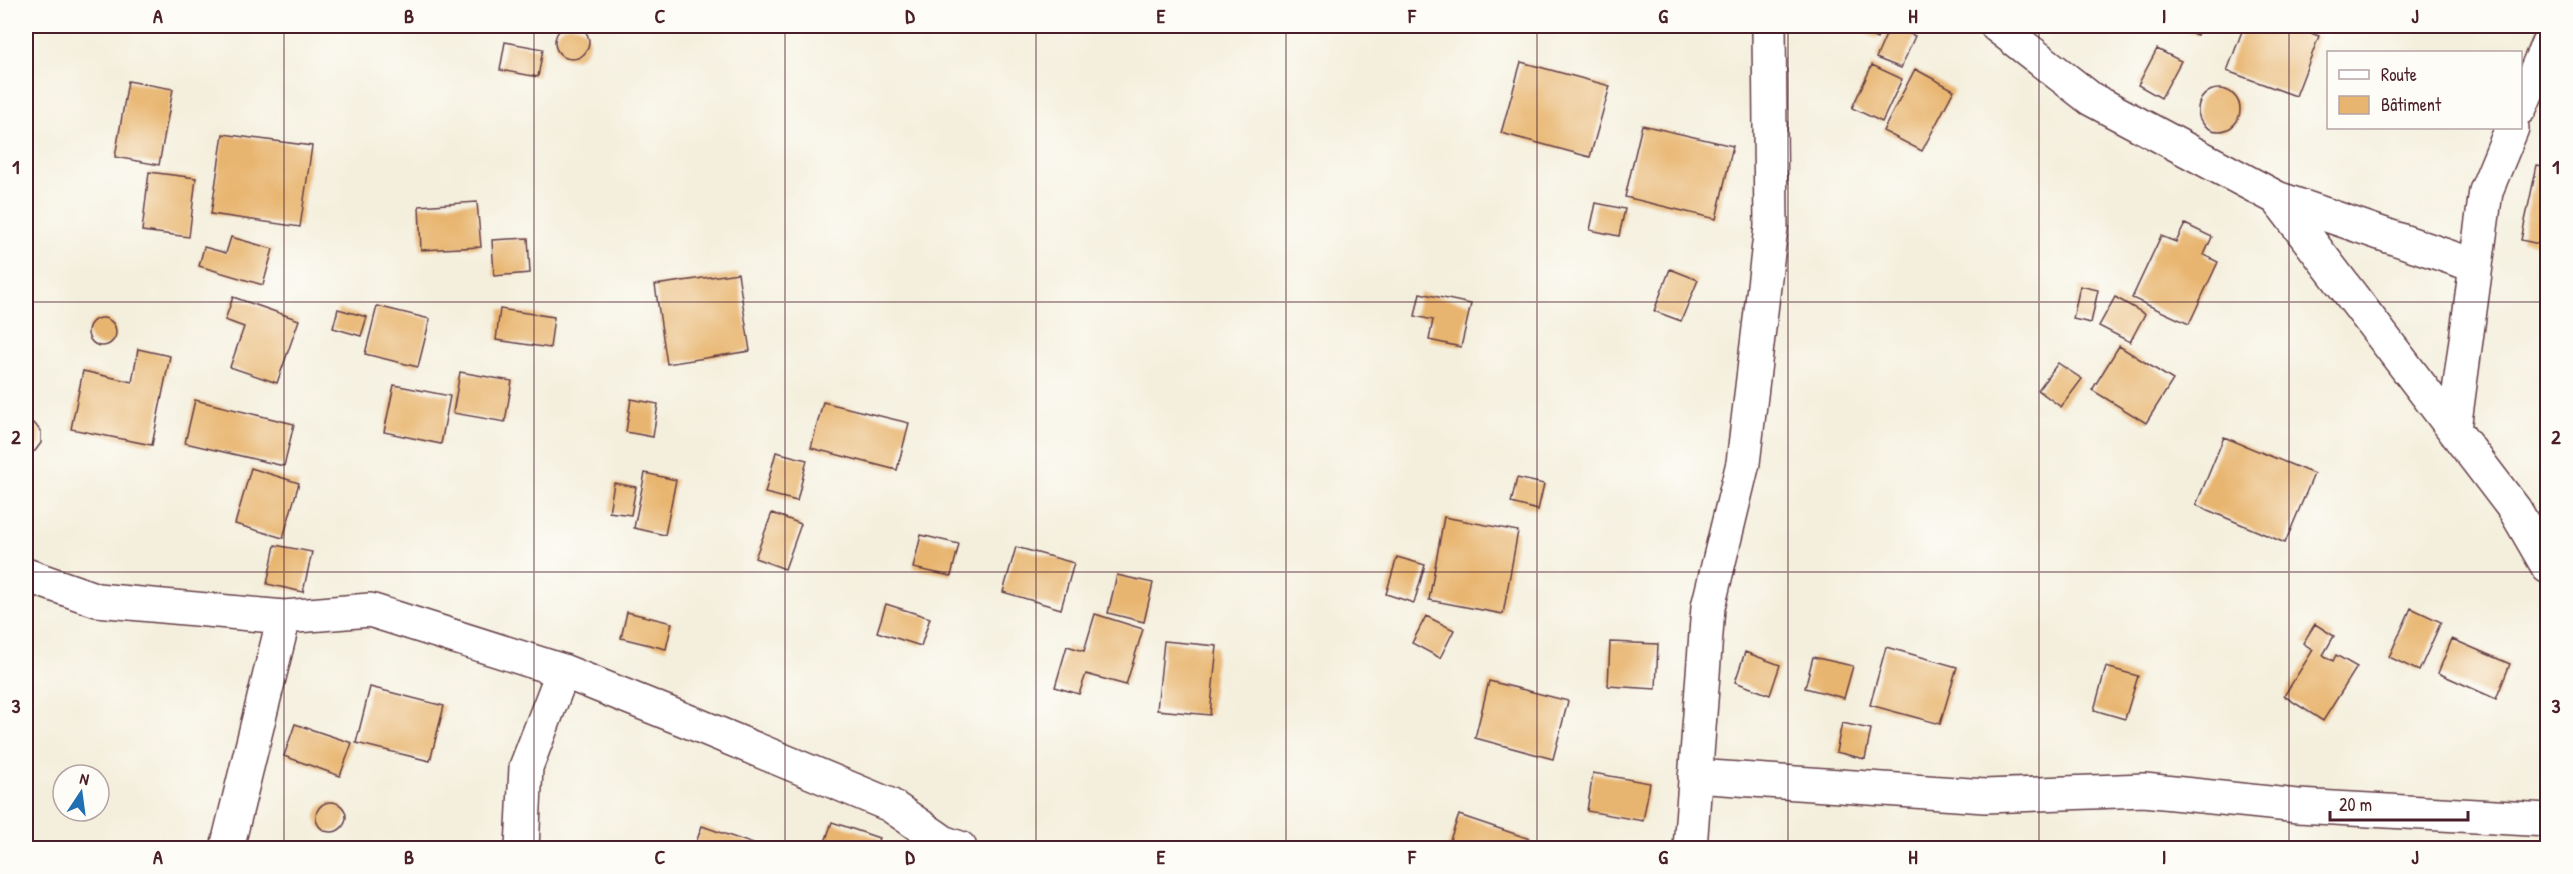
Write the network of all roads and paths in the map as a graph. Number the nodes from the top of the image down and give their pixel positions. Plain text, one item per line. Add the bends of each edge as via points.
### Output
1 (1768, 26) edge
2 (1997, 26) edge
3 (2547, 43) edge
4 (2522, 103) edge
5 (2512, 129) edge
6 (2277, 198) junction
7 (2476, 266) junction
8 (2454, 429) junction
9 (2547, 567) edge
10 (26, 575) edge
11 (284, 617) junction
12 (563, 671) junction
13 (1695, 776) junction
14 (2547, 820) edge
15 (227, 849) edge
16 (522, 849) edge
17 (960, 849) edge
18 (1690, 849) edge

1 - 13 street via 1771,226 1743,463 1708,607
2 - 6 street via 2091,99
3 - 4 street
5 - 7 street via 2486,191
6 - 7 street
6 - 8 street
7 - 8 street
8 - 9 street via 2515,510
10 - 11 street via 97,600
11 - 12 street via 370,610
11 - 15 street
12 - 16 street via 526,767
12 - 17 street via 890,805
13 - 14 street via 1985,796 2144,790 2298,806
13 - 18 street

